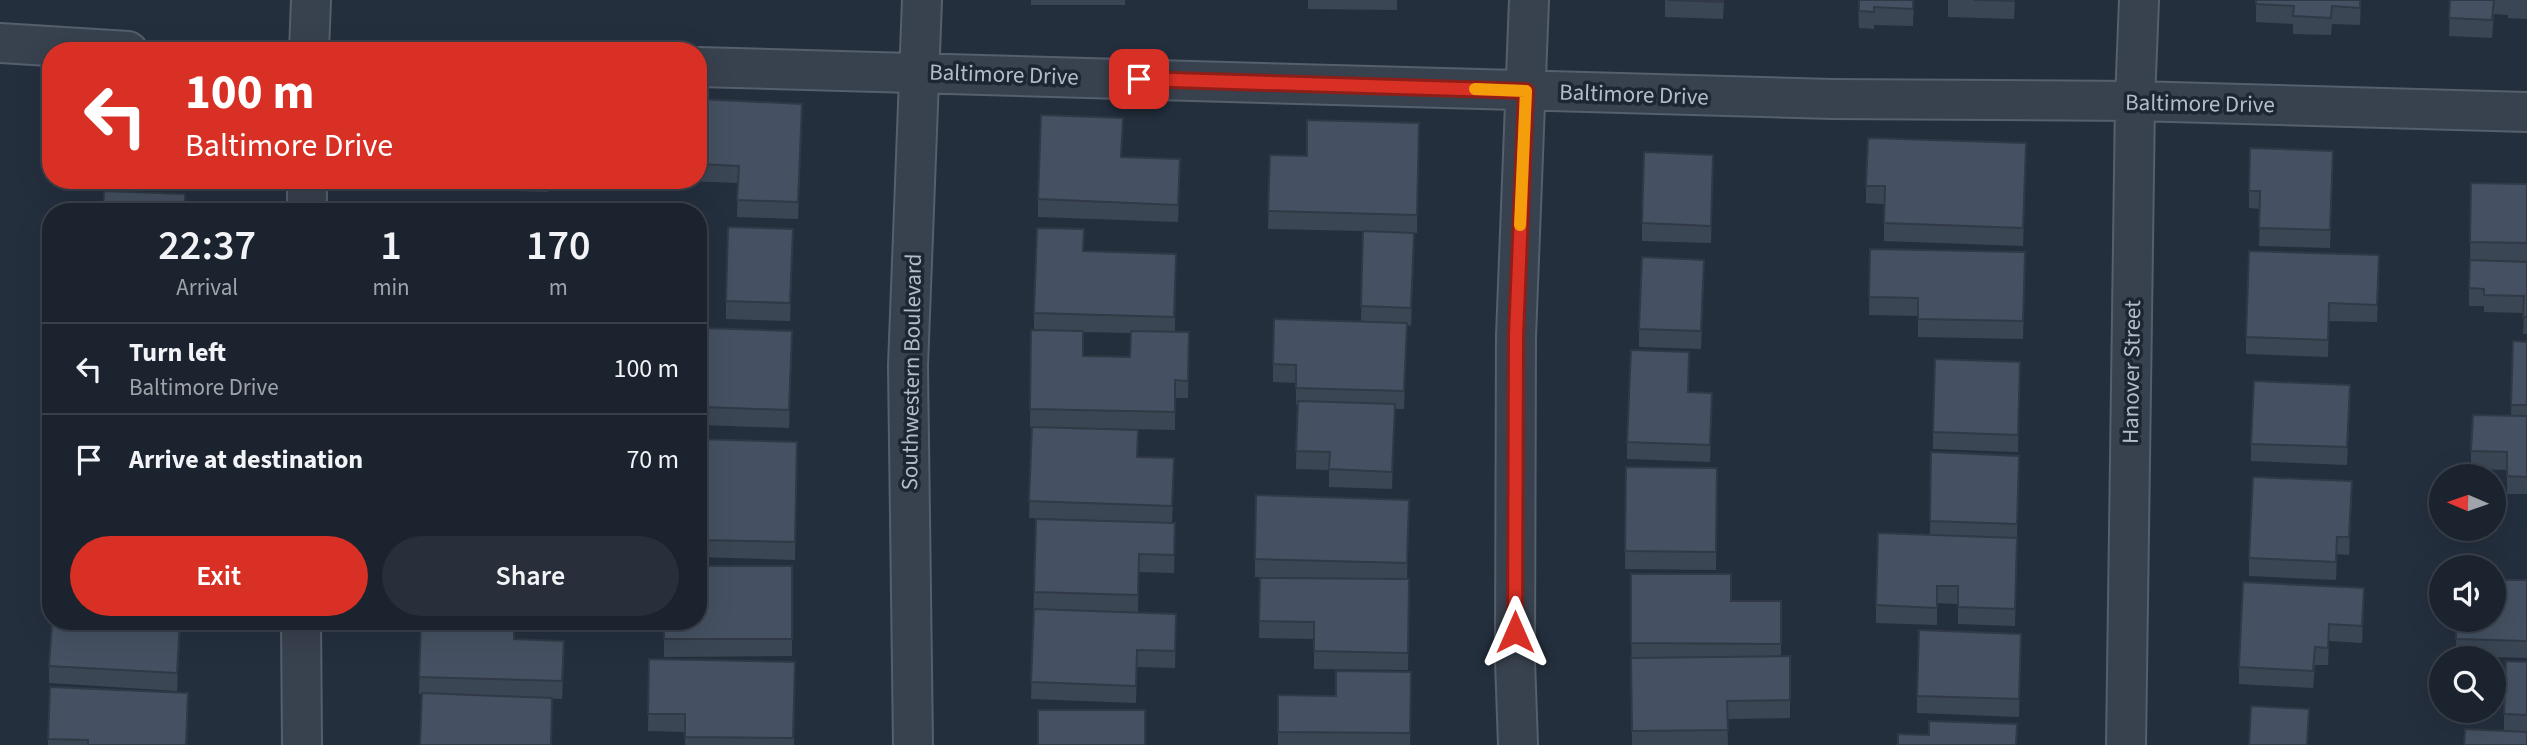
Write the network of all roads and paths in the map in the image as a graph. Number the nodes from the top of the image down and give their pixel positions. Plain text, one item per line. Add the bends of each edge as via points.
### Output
1 (311, 0) edge
2 (922, 0) edge
3 (1529, 0) edge
4 (2139, 0) edge
5 (309, 42) edge
6 (0, 43) edge
7 (42, 46) edge
8 (707, 67) edge
9 (920, 72) junction
10 (1526, 91) junction
11 (2135, 101) junction
12 (2527, 113) edge
13 (301, 630) edge
14 (303, 745) edge
15 (913, 745) edge
16 (1518, 745) edge
17 (2126, 745) edge

1 - 5 street
2 - 9 street, Southwestern Boulevard
3 - 10 street
4 - 11 street, Hanover Street
6 - 7 street
8 - 9 street, Baltimore Drive
9 - 10 street, Baltimore Drive
9 - 15 street, Southwestern Boulevard via 908,366
10 - 11 street, Baltimore Drive
10 - 16 street via 1516,336
11 - 12 street, Baltimore Drive
11 - 17 street, Hanover Street
13 - 14 street

